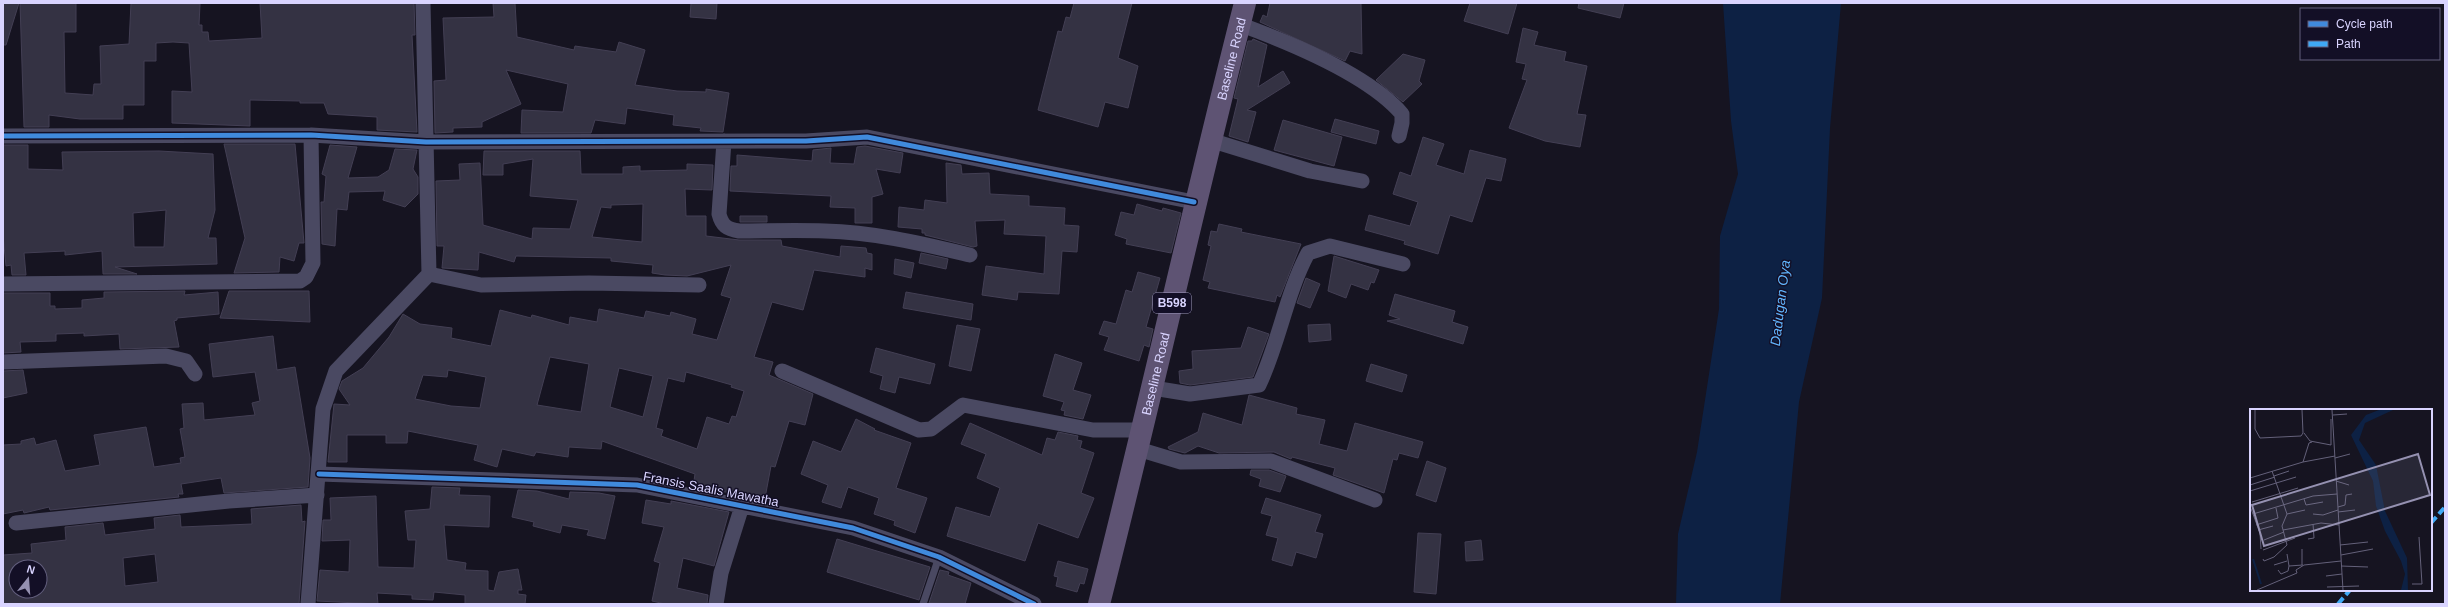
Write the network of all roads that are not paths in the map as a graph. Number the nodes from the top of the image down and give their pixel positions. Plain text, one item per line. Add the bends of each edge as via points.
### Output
1 (423, 3) edge
2 (1245, 3) edge
3 (1239, 24) junction
4 (3, 136) edge
5 (311, 136) junction
6 (1398, 136) dead end
7 (1210, 140) junction
8 (426, 142) junction
9 (724, 142) junction
10 (1362, 181) dead end
11 (1194, 202) junction
12 (970, 256) dead end
13 (1403, 264) dead end
14 (429, 274) junction
15 (3, 284) edge
16 (700, 285) dead end
17 (3, 362) edge
18 (782, 371) dead end
19 (196, 374) dead end
20 (1153, 388) junction
21 (1140, 440) junction
22 (319, 474) junction
23 (317, 495) junction
24 (1375, 500) dead end
25 (742, 506) junction
26 (16, 523) dead end
27 (939, 557) junction
28 (308, 604) edge
29 (716, 604) edge
30 (923, 604) edge
31 (1034, 604) edge
32 (1099, 604) edge

1 - 8 street
2 - 3 main road, Baseline Road / B598
3 - 6 street via 1320,58 1384,97 1402,114
3 - 7 main road, Baseline Road / B598
4 - 5 street
5 - 8 street
5 - 15 street via 313,263 306,277 300,281
7 - 10 street via 1310,171
7 - 11 main road, Baseline Road / B598
8 - 9 street
8 - 14 street
9 - 11 street via 866,137
9 - 12 street via 719,214 721,223 728,229 825,230 881,236
11 - 20 main road, Baseline Road / B598
13 - 20 street via 1330,246 1308,253 1298,272 1272,357 1259,385 1190,394
14 - 16 street via 481,285
14 - 22 street via 336,371 323,409
17 - 19 street via 166,356 186,361
18 - 21 street via 919,430 931,429 963,405
20 - 21 main road, Baseline Road / B598
21 - 24 street via 1181,462 1271,461
21 - 32 main road, Baseline Road / B598
22 - 23 street
22 - 25 street, Fransis Saalis Mawatha via 637,486
23 - 26 street via 229,501
23 - 28 street
25 - 27 street, Fransis Saalis Mawatha via 853,528
25 - 29 street via 721,574
27 - 30 lane
27 - 31 street, Fransis Saalis Mawatha

